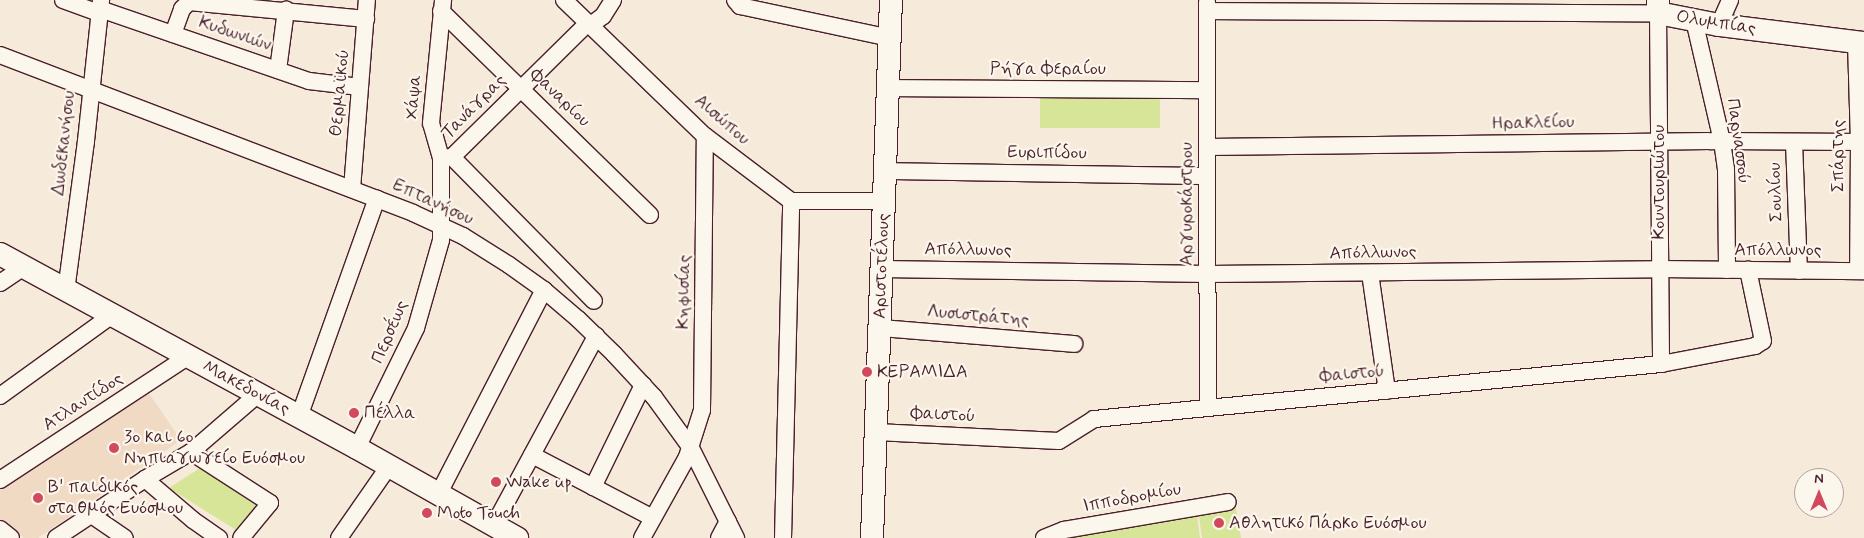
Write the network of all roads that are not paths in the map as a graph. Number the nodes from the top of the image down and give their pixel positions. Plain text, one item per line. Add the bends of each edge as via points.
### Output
1 (63, 0) edge
2 (367, 0) edge
3 (564, 0) edge
4 (613, 0) edge
5 (735, 0) edge
6 (891, 0) edge
7 (1730, 0) edge
8 (442, 6) edge
9 (1207, 6) edge
10 (100, 7) edge
11 (1658, 7) edge
12 (286, 10) junction
13 (366, 19) junction
14 (1694, 20) junction
15 (589, 24) junction
16 (1720, 25) junction
17 (173, 34) junction
18 (890, 38) junction
19 (1860, 42) edge
20 (0, 55) edge
21 (278, 70) junction
22 (360, 87) junction
23 (521, 88) junction
24 (888, 88) junction
25 (90, 90) junction
26 (1207, 90) junction
27 (705, 136) junction
28 (1659, 141) junction
29 (1722, 141) junction
30 (1794, 142) junction
31 (1859, 142) junction
32 (1207, 147) junction
33 (446, 157) junction
34 (885, 171) junction
35 (1207, 176) junction
36 (352, 189) junction
37 (376, 198) junction
38 (791, 201) junction
39 (884, 201) junction
40 (650, 214) dead end
41 (443, 225) junction
42 (0, 254) edge
43 (24, 267) junction
44 (882, 269) junction
45 (1659, 269) junction
46 (1727, 270) junction
47 (1748, 270) junction
48 (1799, 270) junction
49 (1861, 271) edge
50 (1370, 273) junction
51 (1208, 274) junction
52 (0, 283) edge
53 (544, 290) junction
54 (66, 291) junction
55 (594, 301) dead end
56 (111, 316) junction
57 (880, 328) junction
58 (596, 336) junction
59 (1074, 344) dead end
60 (187, 357) junction
61 (1661, 364) junction
62 (643, 385) junction
63 (1387, 391) junction
64 (257, 395) junction
65 (0, 396) edge
66 (1208, 407) junction
67 (299, 417) junction
68 (876, 432) junction
69 (357, 448) junction
70 (690, 448) junction
71 (192, 452) junction
72 (532, 455) junction
73 (388, 466) junction
74 (145, 479) junction
75 (0, 480) edge
76 (593, 487) junction
77 (438, 495) junction
78 (1228, 502) dead end
79 (90, 514) junction
80 (653, 518) junction
81 (728, 521) junction
82 (494, 525) junction
83 (0, 529) edge
84 (873, 536) edge
85 (61, 537) edge
86 (11, 538) edge
87 (125, 538) edge
88 (219, 538) edge
89 (241, 538) edge
90 (339, 538) edge
91 (517, 538) edge
92 (642, 538) edge
93 (719, 538) edge
94 (736, 538) edge
95 (782, 538) edge
96 (1044, 538) edge

1 - 10 street, Κυδωνιών
2 - 13 street, Θερμαϊκού
3 - 15 street, Αισώπου
4 - 15 street, Τανάγρας via 603,16
5 - 18 street via 740,6
6 - 18 street, Αριστοτέλους
7 - 16 street
8 - 23 street, Φαναρίου
8 - 33 street, Χάψα via 431,123
9 - 11 street, Ολυμπίας
9 - 26 street, Αργυροκάστρου
10 - 17 street, Κυδωνιών
10 - 25 street, Δωδεκανήσου
11 - 14 street, Ολυμπίας
11 - 28 street, Κουντουριώτου
12 - 13 street
12 - 17 street via 189,2 182,9
12 - 21 street
13 - 22 street, Θερμαϊκού
14 - 16 street, Ολυμπίας
14 - 29 street, Παρνασσού
15 - 23 street, Τανάγρας
15 - 27 street, Αισώπου
16 - 19 street, Ολυμπίας
17 - 21 street, Κυδωνιών
18 - 24 street, Αριστοτέλους
19 - 31 street, Σπάρτης
20 - 25 street, Επτανήσου
21 - 22 street, Κυδωνιών via 316,83
22 - 36 street, Θερμαϊκού
23 - 33 street, Τανάγρας
23 - 40 street, Φαναρίου
24 - 26 street, Ρήγα Φεραίου
24 - 34 street, Αριστοτέλους
25 - 36 street, Επτανήσου
25 - 54 street, Δωδεκανήσου
26 - 32 street, Αργυροκάστρου
27 - 38 street, Αισώπου
27 - 70 street, Κηφισίας via 702,403
28 - 29 street, Ηρακλείου
28 - 32 street, Ηρακλείου
28 - 45 street, Κουντουριώτου
29 - 30 street, Ηρακλείου
29 - 46 street, Παρνασσού via 1726,169
30 - 31 street, Ηρακλείου
30 - 48 street, Σουλίου
31 - 49 street, Σπάρτης
32 - 35 street, Αργυροκάστρου
33 - 41 street, Χάψα
33 - 55 street
34 - 35 street, Ευριπίδου
34 - 39 street, Αριστοτέλους
35 - 51 street, Αργυροκάστρου
36 - 37 street, Επτανήσου
37 - 41 street, Επτανήσου
37 - 67 street
38 - 39 street
38 - 95 street
39 - 44 street, Αριστοτέλους
41 - 53 street, Επτανήσου
41 - 69 street, Περσέως via 436,266 416,328
42 - 43 street, Μακεδονίας
43 - 52 street
43 - 54 street, Μακεδονίας
44 - 51 street, Απόλλωνος
44 - 57 street, Αριστοτέλους
45 - 46 street, Απόλλωνος
45 - 50 street, Απόλλωνος
45 - 61 street, Κουντουριώτου
46 - 47 street, Απόλλωνος
47 - 48 street, Απόλλωνος
47 - 61 street, Φαιστού via 1762,341 1755,346
48 - 49 street, Απόλλωνος
50 - 51 street, Απόλλωνος
50 - 63 street
51 - 66 street, Αργυροκάστρου
53 - 58 street, Επτανήσου
53 - 77 street
54 - 56 street, Μακεδονίας
56 - 60 street, Μακεδονίας
56 - 65 street
57 - 59 street, Λυσιστράτης
57 - 68 street, Αριστοτέλους
58 - 62 street, Επτανήσου
58 - 72 street
60 - 64 street, Μακεδονίας
60 - 75 street, Ατλαντίδος
61 - 63 street, Φαιστού
62 - 70 street, Επτανήσου
62 - 76 street
63 - 66 street, Φαιστού
64 - 67 street, Μακεδονίας
64 - 71 street
66 - 68 street, Φαιστού via 1094,419 1059,441
67 - 69 street, Μακεδονίας
68 - 84 street, Αριστοτέλους
69 - 73 street, Μακεδονίας
70 - 80 street, Κηφισίας
70 - 81 street, Επτανήσου
71 - 74 street
71 - 89 street via 270,503
72 - 76 street
72 - 82 street
73 - 77 street, Μακεδονίας
73 - 90 street
74 - 79 street
74 - 88 street
76 - 80 street
77 - 82 street, Μακεδονίας
78 - 96 street, Ιπποδρομίου via 1064,530
79 - 85 street
79 - 87 street
80 - 92 street, Κηφισίας
81 - 93 street
81 - 94 street, Επτανήσου
82 - 91 street, Μακεδονίας
83 - 86 street

